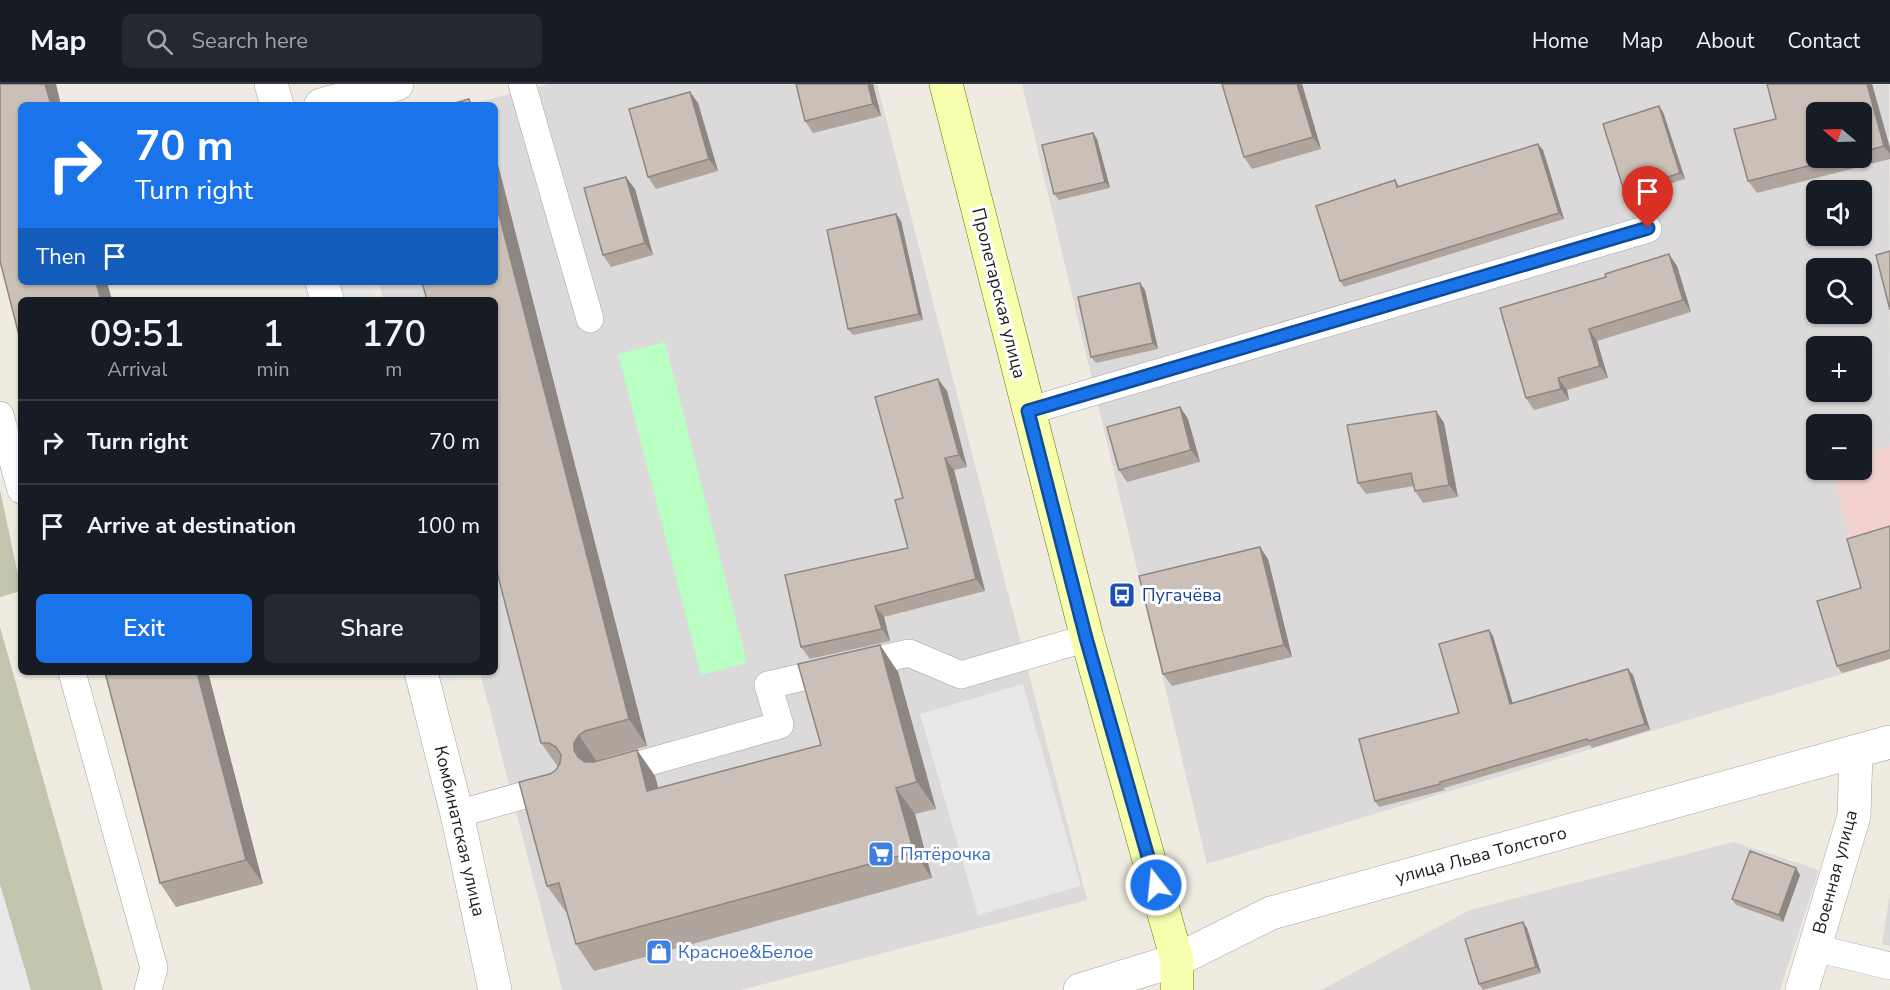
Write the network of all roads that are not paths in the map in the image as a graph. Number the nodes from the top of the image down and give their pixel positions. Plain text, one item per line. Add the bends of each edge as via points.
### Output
1 (271, 84) edge
2 (397, 84) edge
3 (522, 84) edge
4 (946, 84) edge
5 (276, 102) edge
6 (332, 102) edge
7 (1648, 228) dead end
8 (590, 319) dead end
9 (1028, 411) junction
10 (0, 415) edge
11 (18, 479) edge
12 (1086, 638) junction
13 (73, 675) edge
14 (422, 675) edge
15 (1890, 742) edge
16 (1856, 753) junction
17 (608, 773) edge
18 (564, 784) edge
19 (457, 814) junction
20 (1815, 948) junction
21 (1890, 966) edge
22 (1177, 975) edge
23 (148, 990) edge
24 (495, 990) edge
25 (1080, 990) edge
26 (1802, 990) edge

1 - 5 street
2 - 6 street
3 - 8 lane
4 - 9 street, Пролетарская улица
7 - 9 lane
9 - 12 street, Пролетарская улица
10 - 11 lane
12 - 17 lane via 961,675 909,653 768,685 780,725
12 - 22 street, Пролетарская улица
13 - 23 lane via 154,968
14 - 19 street, Комбинатская улица
15 - 16 street, улица Льва Толстого
16 - 20 street, Военная улица via 1854,816
16 - 22 street, улица Льва Толстого via 1271,913
18 - 19 lane
19 - 24 street, Комбинатская улица
20 - 21 lane
20 - 26 street, Военная улица
22 - 25 street, улица Льва Толстого

